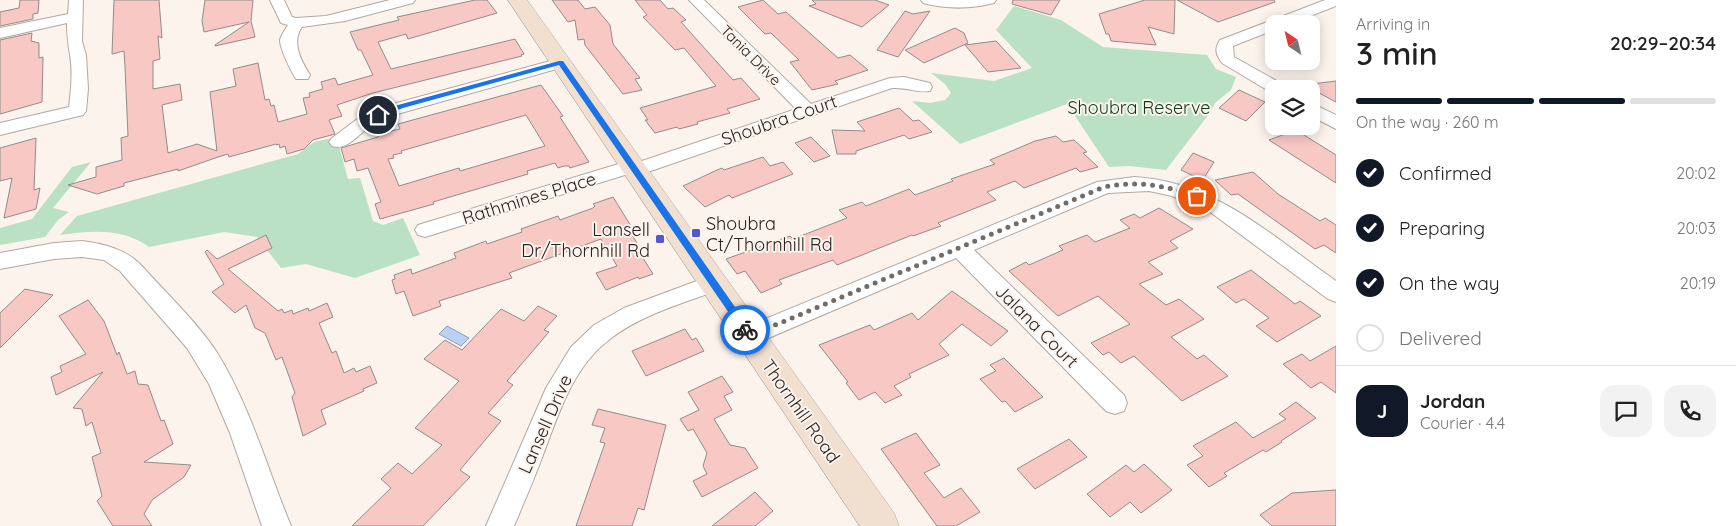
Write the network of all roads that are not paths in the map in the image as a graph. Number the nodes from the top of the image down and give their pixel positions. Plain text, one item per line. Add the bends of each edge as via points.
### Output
1 (76, 0) edge
2 (277, 0) edge
3 (408, 0) edge
4 (517, 0) edge
5 (696, 0) edge
6 (928, 0) edge
7 (989, 0) edge
8 (1336, 1) edge
9 (1299, 15) edge
10 (74, 17) junction
11 (297, 24) junction
12 (1265, 28) edge
13 (0, 33) edge
14 (561, 63) junction
15 (302, 75) dead end
16 (1265, 81) edge
17 (924, 87) dead end
18 (807, 110) junction
19 (1320, 113) edge
20 (1336, 123) edge
21 (0, 129) edge
22 (338, 142) dead end
23 (633, 168) junction
24 (425, 230) dead end
25 (958, 248) junction
26 (0, 262) edge
27 (713, 283) junction
28 (1336, 293) edge
29 (749, 336) junction
30 (1115, 403) dead end
31 (277, 526) edge
32 (500, 526) edge
33 (881, 526) edge

1 - 10 street
2 - 11 street via 286,20
3 - 11 street
4 - 14 street, Thornhill Road
5 - 18 street, Tania Drive
6 - 7 street via 958,4
8 - 9 street
10 - 13 street
10 - 21 street via 80,89 77,111
11 - 15 street via 287,41
12 - 16 street via 1223,47 1228,60
14 - 22 street via 394,108 366,121
14 - 23 street, Thornhill Road
17 - 18 street, Shoubra Court via 904,82 890,83
18 - 23 street, Shoubra Court
19 - 20 street
23 - 24 street, Rathmines Place
23 - 27 street, Thornhill Road
25 - 28 street via 1104,187 1142,183 1179,190 1217,207
25 - 29 street
25 - 30 street, Jalana Court
26 - 31 street via 81,249 96,250 122,259 206,357 240,424
27 - 29 street, Thornhill Road
27 - 32 street, Lansell Drive via 636,314 590,342 572,365 551,404
29 - 33 street, Thornhill Road

